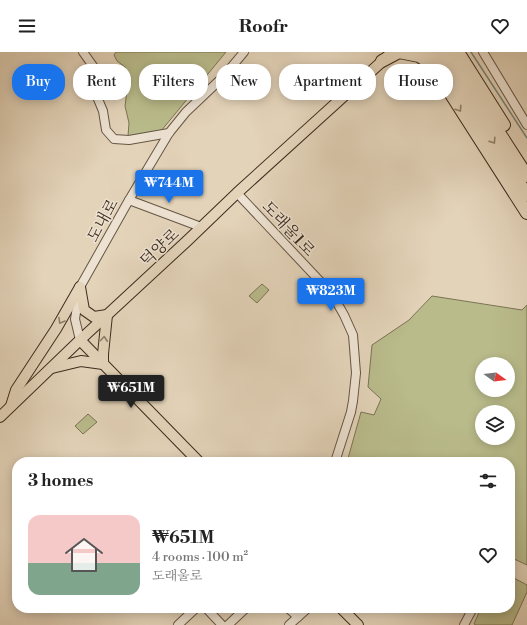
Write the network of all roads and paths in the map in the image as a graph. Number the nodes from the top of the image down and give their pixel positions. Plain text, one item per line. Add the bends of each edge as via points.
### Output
1 (83, 52) edge
2 (244, 52) edge
3 (392, 52) edge
4 (424, 52) edge
5 (483, 52) edge
6 (384, 56) edge
7 (442, 56) edge
8 (527, 125) edge
9 (169, 133) junction
10 (527, 161) edge
11 (527, 176) edge
12 (237, 193) junction
13 (527, 195) edge
14 (129, 200) junction
15 (527, 213) edge
16 (201, 227) junction
17 (80, 287) junction
18 (107, 315) junction
19 (80, 340) junction
20 (103, 364) junction
21 (51, 368) junction
22 (11, 406) junction
23 (0, 417) edge
24 (194, 457) edge
25 (337, 457) edge
26 (191, 613) edge
27 (211, 613) edge
28 (241, 613) edge
29 (294, 613) edge
30 (302, 613) edge
31 (346, 613) edge
32 (470, 613) edge
33 (298, 617) junction
34 (178, 625) edge
35 (222, 625) edge
36 (228, 625) edge
37 (290, 625) edge
38 (358, 625) edge
39 (464, 625) edge

1 - 9 street via 93,66 95,92 103,111 106,130 114,139 129,140
2 - 9 street, 도내로
3 - 6 main road, 덕양로
4 - 7 highway
5 - 8 street
6 - 7 highway via 399,52 419,56
6 - 12 main road, 덕양로
7 - 10 highway
7 - 11 highway
7 -> 13 highway
7 -> 15 highway
9 - 14 street, 도내로
12 - 16 main road, 덕양로
12 - 25 street, 도래울1로 via 332,294 353,335 356,373 353,401
14 - 16 street
14 - 17 street, 도내로
16 - 18 main road, 덕양로
17 - 18 main road via 84,310 94,316
17 - 19 street, 도내로 via 75,319
17 -> 22 main road via 16,390
18 - 19 main road, 덕양로
20 -> 18 main road
19 - 20 main road
19 - 21 main road, 덕양로
20 - 21 main road via 81,361
20 - 24 main road
21 - 22 main road, 덕양로
22 - 23 main road, 덕양로
26 - 34 street
27 - 35 street
28 - 36 street
29 - 33 street
30 - 33 street
31 - 38 main road
32 - 39 street
33 - 37 street

